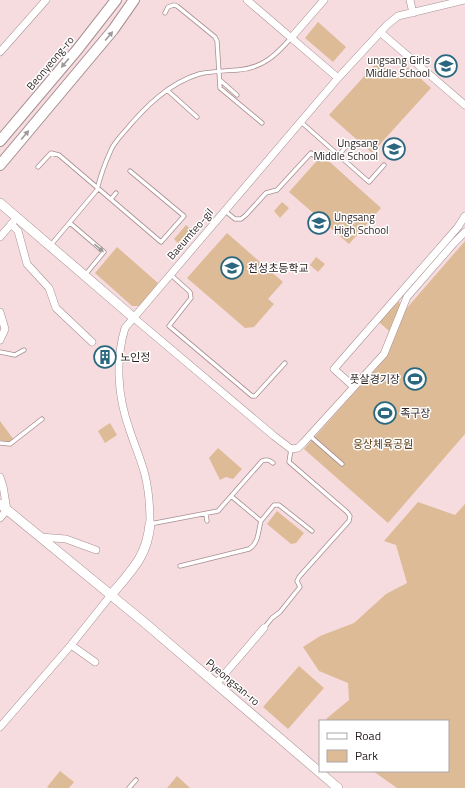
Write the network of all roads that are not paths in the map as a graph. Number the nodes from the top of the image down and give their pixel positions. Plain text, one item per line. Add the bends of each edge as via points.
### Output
1 (46, 0) edge
2 (116, 0) edge
3 (134, 0) edge
4 (247, 0) edge
5 (324, 0) edge
6 (410, 0) edge
7 (465, 0) edge
8 (413, 12) junction
9 (165, 13) dead end
10 (380, 32) junction
11 (291, 38) junction
12 (0, 52) edge
13 (219, 71) junction
14 (338, 78) junction
15 (220, 80) junction
16 (167, 90) junction
17 (237, 95) dead end
18 (465, 105) edge
19 (197, 117) dead end
20 (301, 122) junction
21 (262, 123) dead end
22 (0, 141) edge
23 (348, 144) dead end
24 (339, 155) junction
25 (318, 159) dead end
26 (0, 165) edge
27 (384, 165) dead end
28 (38, 167) dead end
29 (130, 171) dead end
30 (98, 187) junction
31 (116, 193) dead end
32 (111, 199) junction
33 (0, 203) edge
34 (225, 211) junction
35 (465, 216) edge
36 (14, 221) junction
37 (70, 223) junction
38 (465, 232) edge
39 (0, 237) edge
40 (50, 247) junction
41 (171, 275) junction
42 (84, 276) junction
43 (404, 294) junction
44 (0, 312) edge
45 (134, 318) junction
46 (0, 340) edge
47 (92, 342) dead end
48 (24, 350) dead end
49 (0, 352) edge
50 (285, 364) dead end
51 (354, 387) junction
52 (42, 419) dead end
53 (310, 436) junction
54 (0, 443) edge
55 (291, 449) junction
56 (273, 463) dead end
57 (342, 464) dead end
58 (0, 477) edge
59 (231, 496) junction
60 (3, 507) edge
61 (206, 514) junction
62 (0, 518) edge
63 (207, 521) dead end
64 (261, 521) junction
65 (150, 524) junction
66 (312, 531) dead end
67 (40, 537) junction
68 (96, 550) dead end
69 (180, 566) dead end
70 (111, 595) junction
71 (264, 628) joint
72 (71, 645) junction
73 (95, 662) dead end
74 (216, 684) junction
75 (0, 727) edge
76 (319, 772) edge
77 (319, 772) edge
78 (136, 780) dead end
79 (129, 788) edge
80 (338, 788) edge

1 - 12 street
2 -> 22 main road, Beonyeong-ro
26 -> 3 main road via 113,30
4 - 11 street
5 - 11 street
6 - 8 street
7 - 8 street, Baeumteo-gil
8 - 10 street, Baeumteo-gil via 398,16
9 - 13 lane via 168,7 177,6 217,40
10 - 14 street, Baeumteo-gil
10 - 18 street
11 - 13 lane via 269,60 254,67
11 - 14 street
13 - 15 lane
13 - 16 lane via 187,78
14 - 20 street, Baeumteo-gil
15 - 17 lane
15 - 21 lane via 220,88
16 - 19 lane
16 - 30 lane via 139,114 114,145
20 - 24 lane
20 - 34 street, Baeumteo-gil
23 - 24 lane
24 - 27 lane via 369,182
25 - 34 lane via 311,153 277,190 266,193 244,217 235,219
28 - 30 lane via 51,152 59,155
29 - 32 lane via 184,216 161,242
30 - 32 lane
30 - 37 lane
31 - 32 lane
33 - 36 street
34 - 41 street, Baeumteo-gil
35 - 43 street
36 - 39 street
36 - 40 street
36 - 47 street via 27,264 49,288 56,308
37 - 40 lane
37 -> 42 lane via 104,252
38 - 43 street
40 - 42 street
41 - 45 street, Baeumteo-gil
41 - 50 lane via 190,292 191,298 169,326 252,396 255,396
42 - 45 street
43 - 51 street via 384,354
43 - 51 street via 334,369
44 - 46 street via 5,329
45 - 55 street
45 - 65 street via 125,328 121,344 120,390 125,416 145,476
48 - 49 lane via 15,355
51 - 53 street
52 - 54 lane via 10,444
53 - 55 street via 298,448
53 - 57 lane
55 - 71 lane via 289,462 350,516 349,521 299,577 297,581 300,587
56 - 59 lane via 269,460 262,461
58 - 60 street via 3,486
59 - 61 lane via 218,511
59 - 64 lane
60 - 62 street
60 - 67 street, Pyeongsan-ro
61 - 63 lane
61 - 65 lane
64 - 66 lane via 276,504
64 - 69 lane via 256,542 249,549
65 - 70 street via 148,541 139,562
67 - 68 street via 66,540
67 - 70 street, Pyeongsan-ro
70 - 72 street
70 - 74 street, Pyeongsan-ro
71 - 74 street
72 - 73 street
72 - 75 street
74 - 77 street, Pyeongsan-ro
76 - 80 street, Pyeongsan-ro
78 - 79 lane

